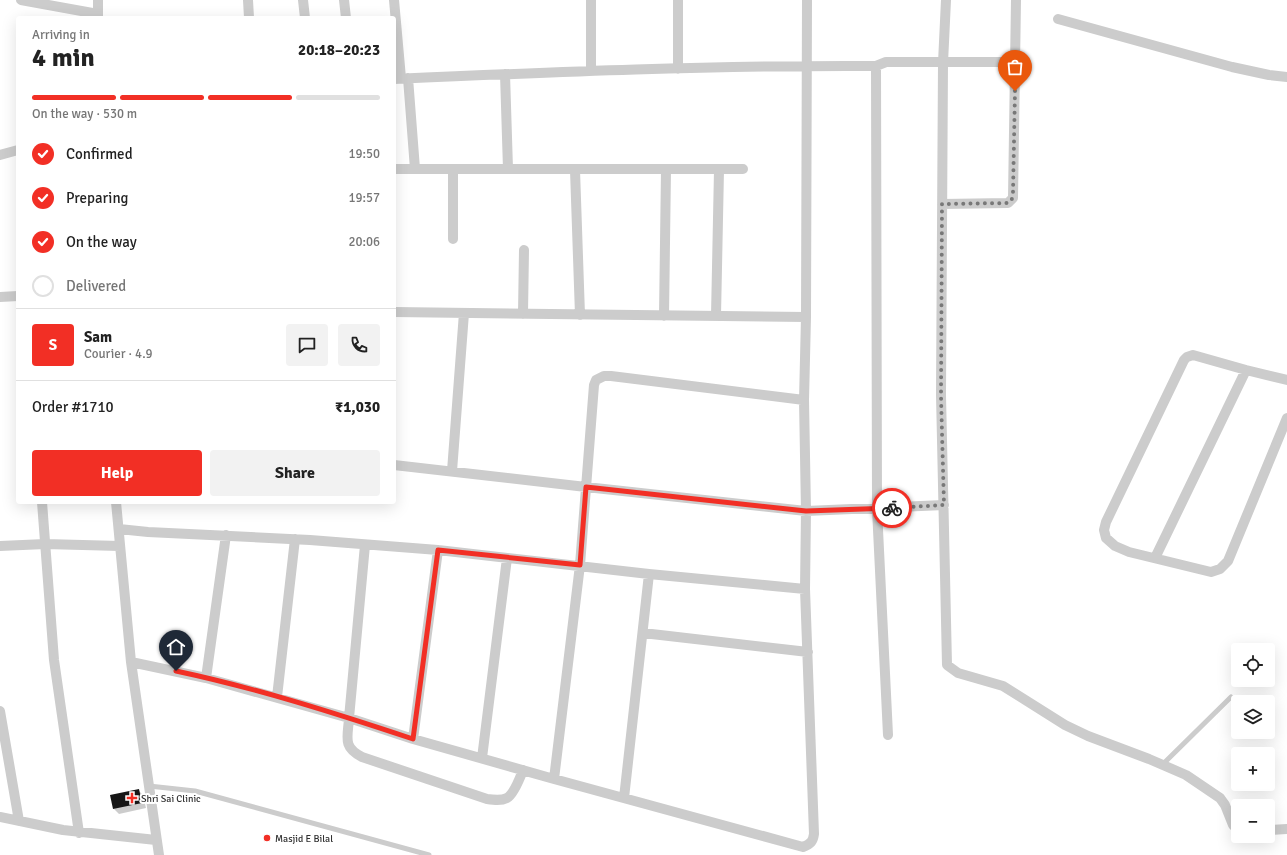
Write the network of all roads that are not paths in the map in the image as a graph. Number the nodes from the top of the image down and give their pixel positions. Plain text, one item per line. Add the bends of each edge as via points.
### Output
1 (21, 0) edge
2 (98, 0) edge
3 (248, 0) edge
4 (303, 0) edge
5 (344, 0) edge
6 (394, 0) edge
7 (591, 0) edge
8 (678, 0) edge
9 (807, 0) edge
10 (946, 0) edge
11 (1016, 0) edge
12 (98, 16) edge
13 (249, 16) edge
14 (305, 16) edge
15 (346, 16) edge
16 (395, 16) edge
17 (1058, 19) dead end
18 (396, 22) edge
19 (1015, 62) junction
20 (943, 63) junction
21 (806, 66) junction
22 (876, 66) junction
23 (678, 69) junction
24 (591, 71) junction
25 (505, 74) junction
26 (1287, 77) edge
27 (401, 78) edge
28 (16, 151) edge
29 (0, 155) edge
30 (396, 169) edge
31 (415, 169) junction
32 (453, 169) junction
33 (508, 169) junction
34 (743, 169) dead end
35 (575, 170) junction
36 (666, 170) junction
37 (718, 170) junction
38 (942, 204) junction
39 (454, 239) dead end
40 (524, 250) dead end
41 (16, 296) edge
42 (0, 297) edge
43 (396, 312) edge
44 (464, 313) junction
45 (523, 314) junction
46 (580, 314) junction
47 (664, 316) junction
48 (716, 316) junction
49 (806, 317) junction
50 (1246, 370) junction
51 (1287, 380) edge
52 (804, 400) junction
53 (1287, 418) edge
54 (396, 465) edge
55 (452, 471) junction
56 (586, 487) junction
57 (42, 504) edge
58 (116, 504) edge
59 (944, 505) junction
60 (877, 508) junction
61 (806, 511) junction
62 (119, 529) junction
63 (226, 535) junction
64 (295, 539) junction
65 (44, 544) junction
66 (366, 545) junction
67 (0, 546) edge
68 (120, 546) junction
69 (438, 550) junction
70 (507, 558) junction
71 (1155, 558) junction
72 (580, 565) junction
73 (649, 574) junction
74 (805, 589) junction
75 (643, 633) junction
76 (808, 652) junction
77 (130, 662) junction
78 (206, 678) junction
79 (277, 697) junction
80 (1231, 697) dead end
81 (0, 711) edge
82 (348, 718) junction
83 (888, 735) dead end
84 (413, 739) junction
85 (482, 758) junction
86 (1162, 765) junction
87 (523, 770) junction
88 (554, 779) junction
89 (148, 786) junction
90 (624, 798) junction
91 (0, 817) edge
92 (1231, 820) edge
93 (19, 821) junction
94 (1287, 829) edge
95 (1275, 830) edge
96 (79, 832) junction
97 (156, 840) junction
98 (803, 851) edge
99 (159, 855) edge
100 (429, 855) edge

1 - 12 street
2 - 12 street
3 - 13 street
4 - 14 street
5 - 15 street
6 - 16 street
7 - 24 street
8 - 23 street
9 - 21 street
10 - 20 street
11 - 19 street
17 - 26 street via 1232,67
18 - 27 street
19 - 20 street
19 - 38 street via 1013,198 1008,203
20 - 22 street via 886,62
20 - 38 street
21 - 22 street
21 - 23 street
21 - 49 street
22 - 60 street
23 - 24 street
24 - 25 street
25 - 27 street
25 - 33 street
27 - 31 street
28 - 29 street
30 - 31 street
31 - 32 street
32 - 33 street
32 - 39 street
33 - 35 street
34 - 37 street
35 - 36 street
35 - 46 street
36 - 37 street
36 - 47 street
37 - 48 street
38 - 59 street via 941,396
40 - 45 street
41 - 42 street
43 - 44 street
44 - 45 street
44 - 55 street
45 - 46 street
46 - 47 street
47 - 48 street
48 - 49 street
49 - 52 street
50 - 51 street
50 - 71 street
50 - 71 street via 1193,355 1184,360 1180,367 1104,530 1106,538 1115,546
52 - 56 street via 604,376 596,380 594,385
52 - 61 street
53 - 71 street via 1228,561 1220,569 1212,572
54 - 55 street
55 - 56 street
56 - 61 street
56 - 72 street
57 - 65 street
58 - 62 street
59 - 60 street
59 - 86 street via 947,665 958,673 1003,686 1065,725 1088,736
60 - 61 street
60 - 83 street
61 - 74 street
62 - 63 street
62 - 68 street
63 - 64 street
63 - 78 street
64 - 66 street
64 - 79 street
65 - 67 street
65 - 68 street
65 - 96 street via 54,660
66 - 69 street
66 - 82 street
68 - 77 street
69 - 70 street
69 - 84 street
70 - 72 street
70 - 85 street
72 - 73 street
72 - 88 street
73 - 74 street
73 - 75 street
74 - 76 street
75 - 76 street
75 - 90 street
76 - 98 street via 814,834 813,840
77 - 78 street
77 - 89 street
78 - 79 street
79 - 82 street
80 - 86 lane
81 - 93 street
82 - 84 street
82 - 87 street via 347,743 355,753 487,799 508,798
84 - 85 street
85 - 87 street
86 - 92 street via 1186,775 1220,798
87 - 88 street
88 - 90 street
89 - 97 street
89 - 100 lane via 195,791
90 - 98 street
91 - 93 street
93 - 96 street
94 - 95 street
96 - 97 street
97 - 99 street

